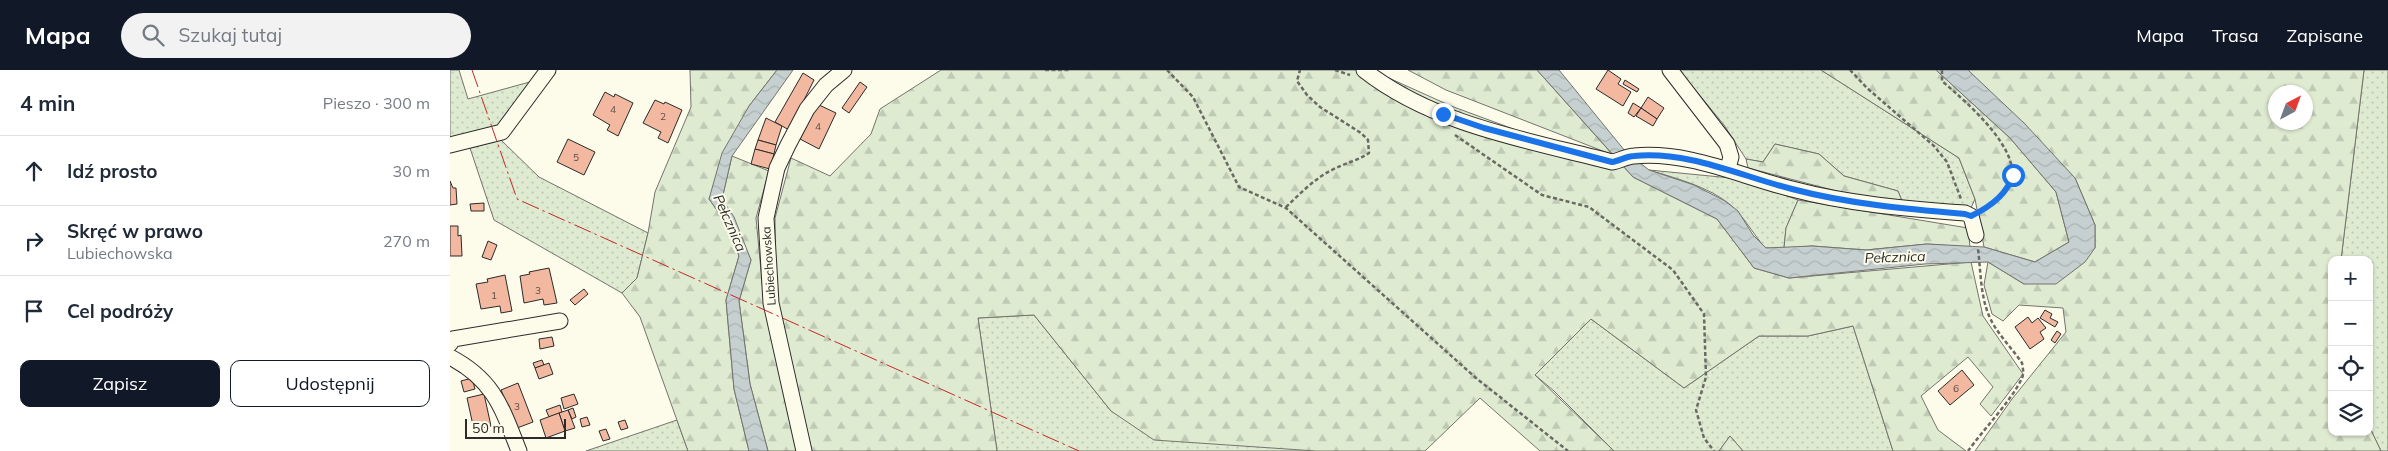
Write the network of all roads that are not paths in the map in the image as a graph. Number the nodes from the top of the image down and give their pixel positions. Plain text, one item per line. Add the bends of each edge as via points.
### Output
1 (548, 70) edge
2 (844, 70) edge
3 (1364, 70) edge
4 (1670, 70) edge
5 (450, 145) edge
6 (1728, 168) junction
7 (1976, 235) dead end
8 (560, 321) dead end
9 (450, 344) edge
10 (450, 358) edge
11 (519, 451) edge
12 (804, 451) edge

1 - 5 street via 502,132
2 - 12 street, Lubiechowska via 826,85 807,109 777,168 766,218 771,303
3 - 6 street via 1406,98 1484,128 1612,162 1632,156 1658,156
4 - 6 street via 1727,144 1731,157
6 - 7 street via 1792,189 1847,201 1968,215
8 - 9 street via 453,339
10 - 11 street via 464,364 491,388

